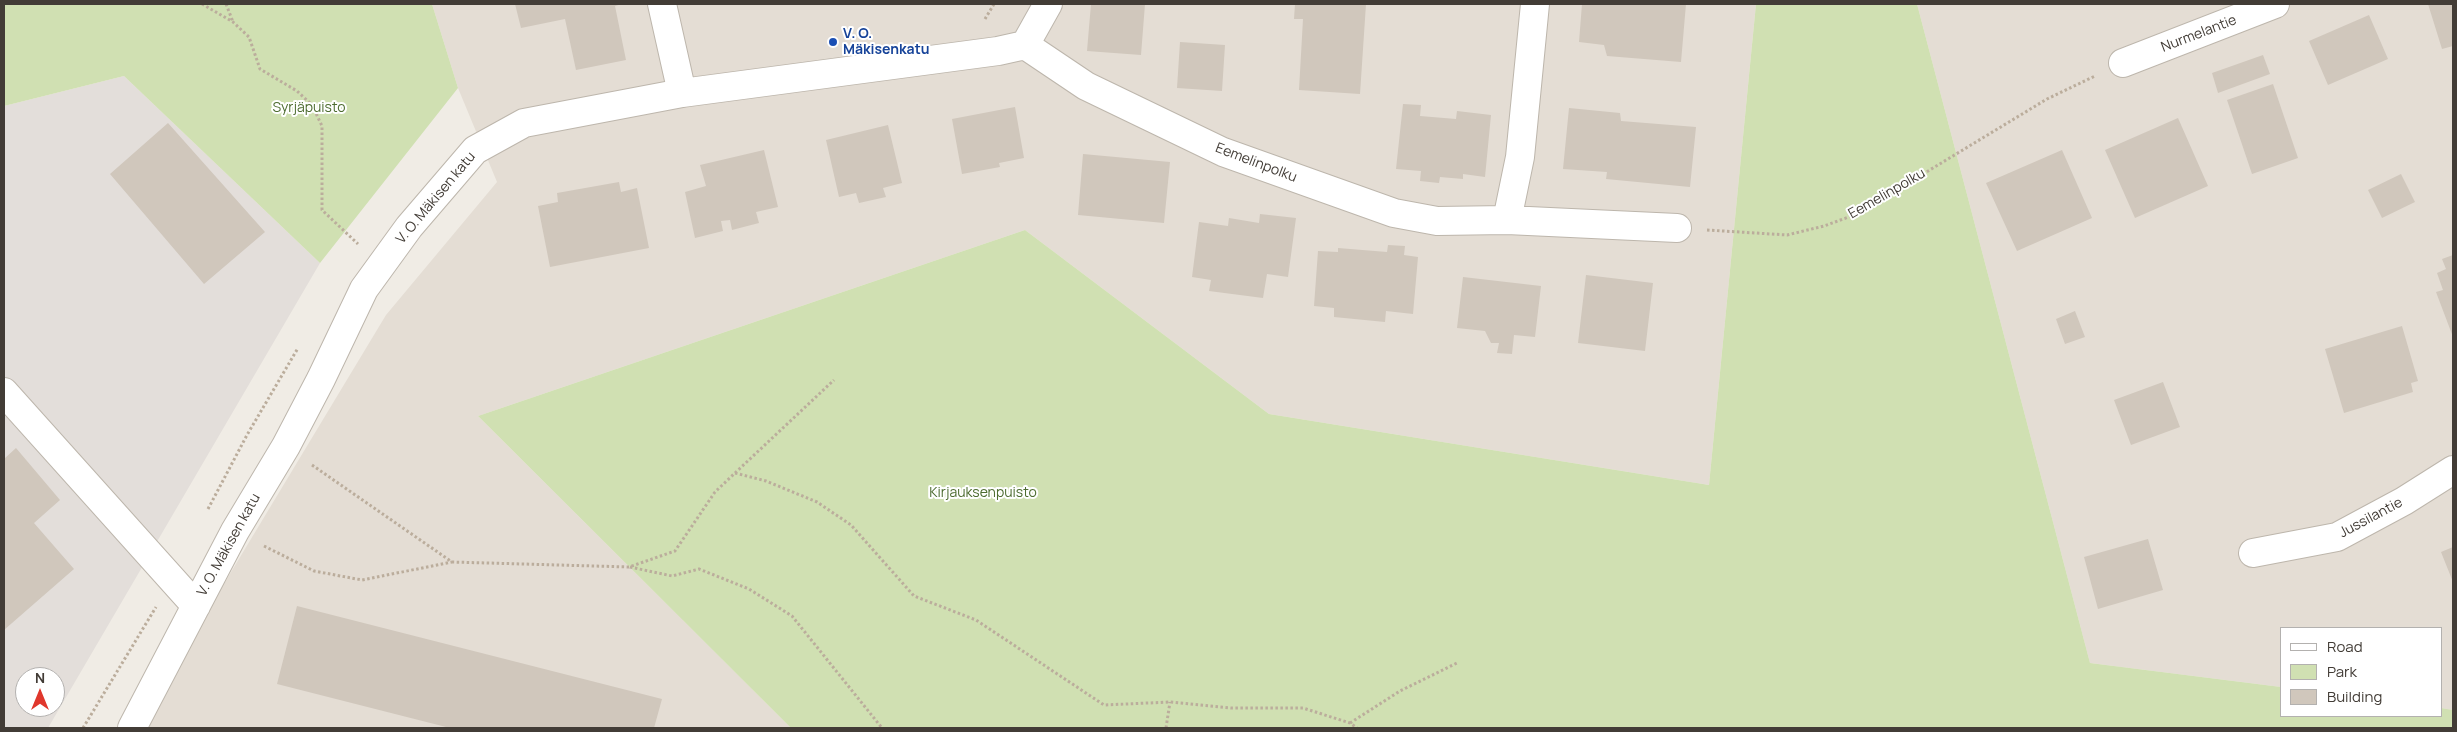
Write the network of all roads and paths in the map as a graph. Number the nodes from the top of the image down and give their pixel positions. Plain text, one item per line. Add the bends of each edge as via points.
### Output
1 (202, 4) edge
2 (226, 4) edge
3 (662, 4) edge
4 (994, 4) edge
5 (1048, 4) edge
6 (1535, 4) edge
7 (2275, 4) edge
8 (976, 21) dead end
9 (233, 22) junction
10 (1025, 45) junction
11 (2123, 63) joint
12 (682, 93) junction
13 (1507, 220) junction
14 (1677, 228) joint
15 (364, 236) dead end
16 (358, 244) junction
17 (354, 252) dead end
18 (301, 343) dead end
19 (834, 380) dead end
20 (4, 392) edge
21 (286, 446) junction
22 (2453, 470) edge
23 (735, 473) junction
24 (208, 510) dead end
25 (235, 531) junction
26 (2253, 553) dead end
27 (452, 562) junction
28 (629, 566) junction
29 (172, 580) junction
30 (196, 606) junction
31 (1457, 663) dead end
32 (1170, 702) junction
33 (1350, 723) junction
34 (82, 728) edge
35 (132, 728) edge
36 (882, 728) edge
37 (1166, 728) edge
38 (1357, 728) edge

1 - 9 path
2 - 9 path
3 - 12 street
4 - 8 path via 985,19
5 - 10 street
6 - 13 street via 1520,157
7 - 11 street, Nurmelantie
9 - 16 path via 248,37 260,69 297,91 312,105 322,126 322,210
10 - 12 street, V. O. Mäkisen katu
10 - 13 street, Eemelinpolku via 1086,86 1223,152 1394,213 1438,221
11 - 14 path, Eemelinpolku via 2047,99 1848,217 1787,235
12 - 21 street, V. O. Mäkisen katu via 524,123 475,150 409,227 364,289
13 - 14 street, Eemelinpolku
15 - 16 path
16 - 17 path
18 - 24 path via 246,435
19 - 23 path
20 - 29 street
21 - 25 street, V. O. Mäkisen katu
21 - 27 path
22 - 26 street, Jussilantie via 2337,537
23 - 28 path via 715,492 675,551
23 - 32 path via 766,481 817,502 851,525 914,596 976,620 1104,705
25 - 27 path via 314,571 362,580
25 - 30 street, V. O. Mäkisen katu
27 - 28 path
28 - 36 path via 672,576 699,569 749,589 792,616
29 - 30 street
29 - 34 path
30 - 35 street, V. O. Mäkisen katu
31 - 33 path via 1400,691
32 - 33 path via 1231,708 1303,708
32 - 37 path
33 - 38 path

